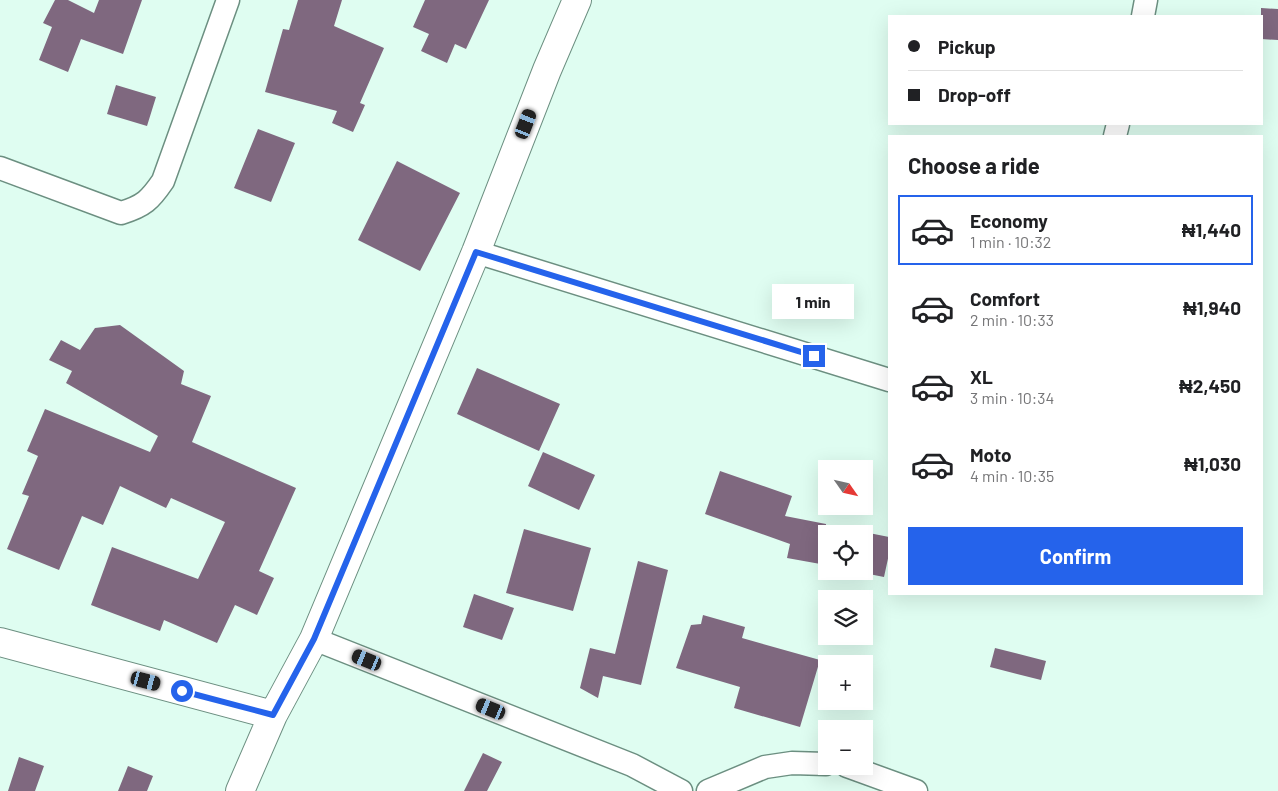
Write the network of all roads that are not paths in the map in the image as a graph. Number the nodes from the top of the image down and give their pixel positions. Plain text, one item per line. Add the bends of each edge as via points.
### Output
1 (228, 0) edge
2 (577, 0) edge
3 (1146, 0) edge
4 (1143, 15) edge
5 (0, 168) edge
6 (476, 252) junction
7 (888, 380) edge
8 (314, 639) junction
9 (0, 642) edge
10 (273, 715) junction
11 (818, 764) edge
12 (872, 775) edge
13 (240, 791) edge
14 (681, 791) edge
15 (708, 791) edge
16 (916, 791) edge

1 - 5 street via 163,181 152,197 138,208 121,213
2 - 6 street
3 - 4 street
6 - 7 street
6 - 8 street
8 - 10 street
8 - 14 street via 632,765
9 - 10 street
10 - 13 street
11 - 15 street via 764,767
12 - 16 street

